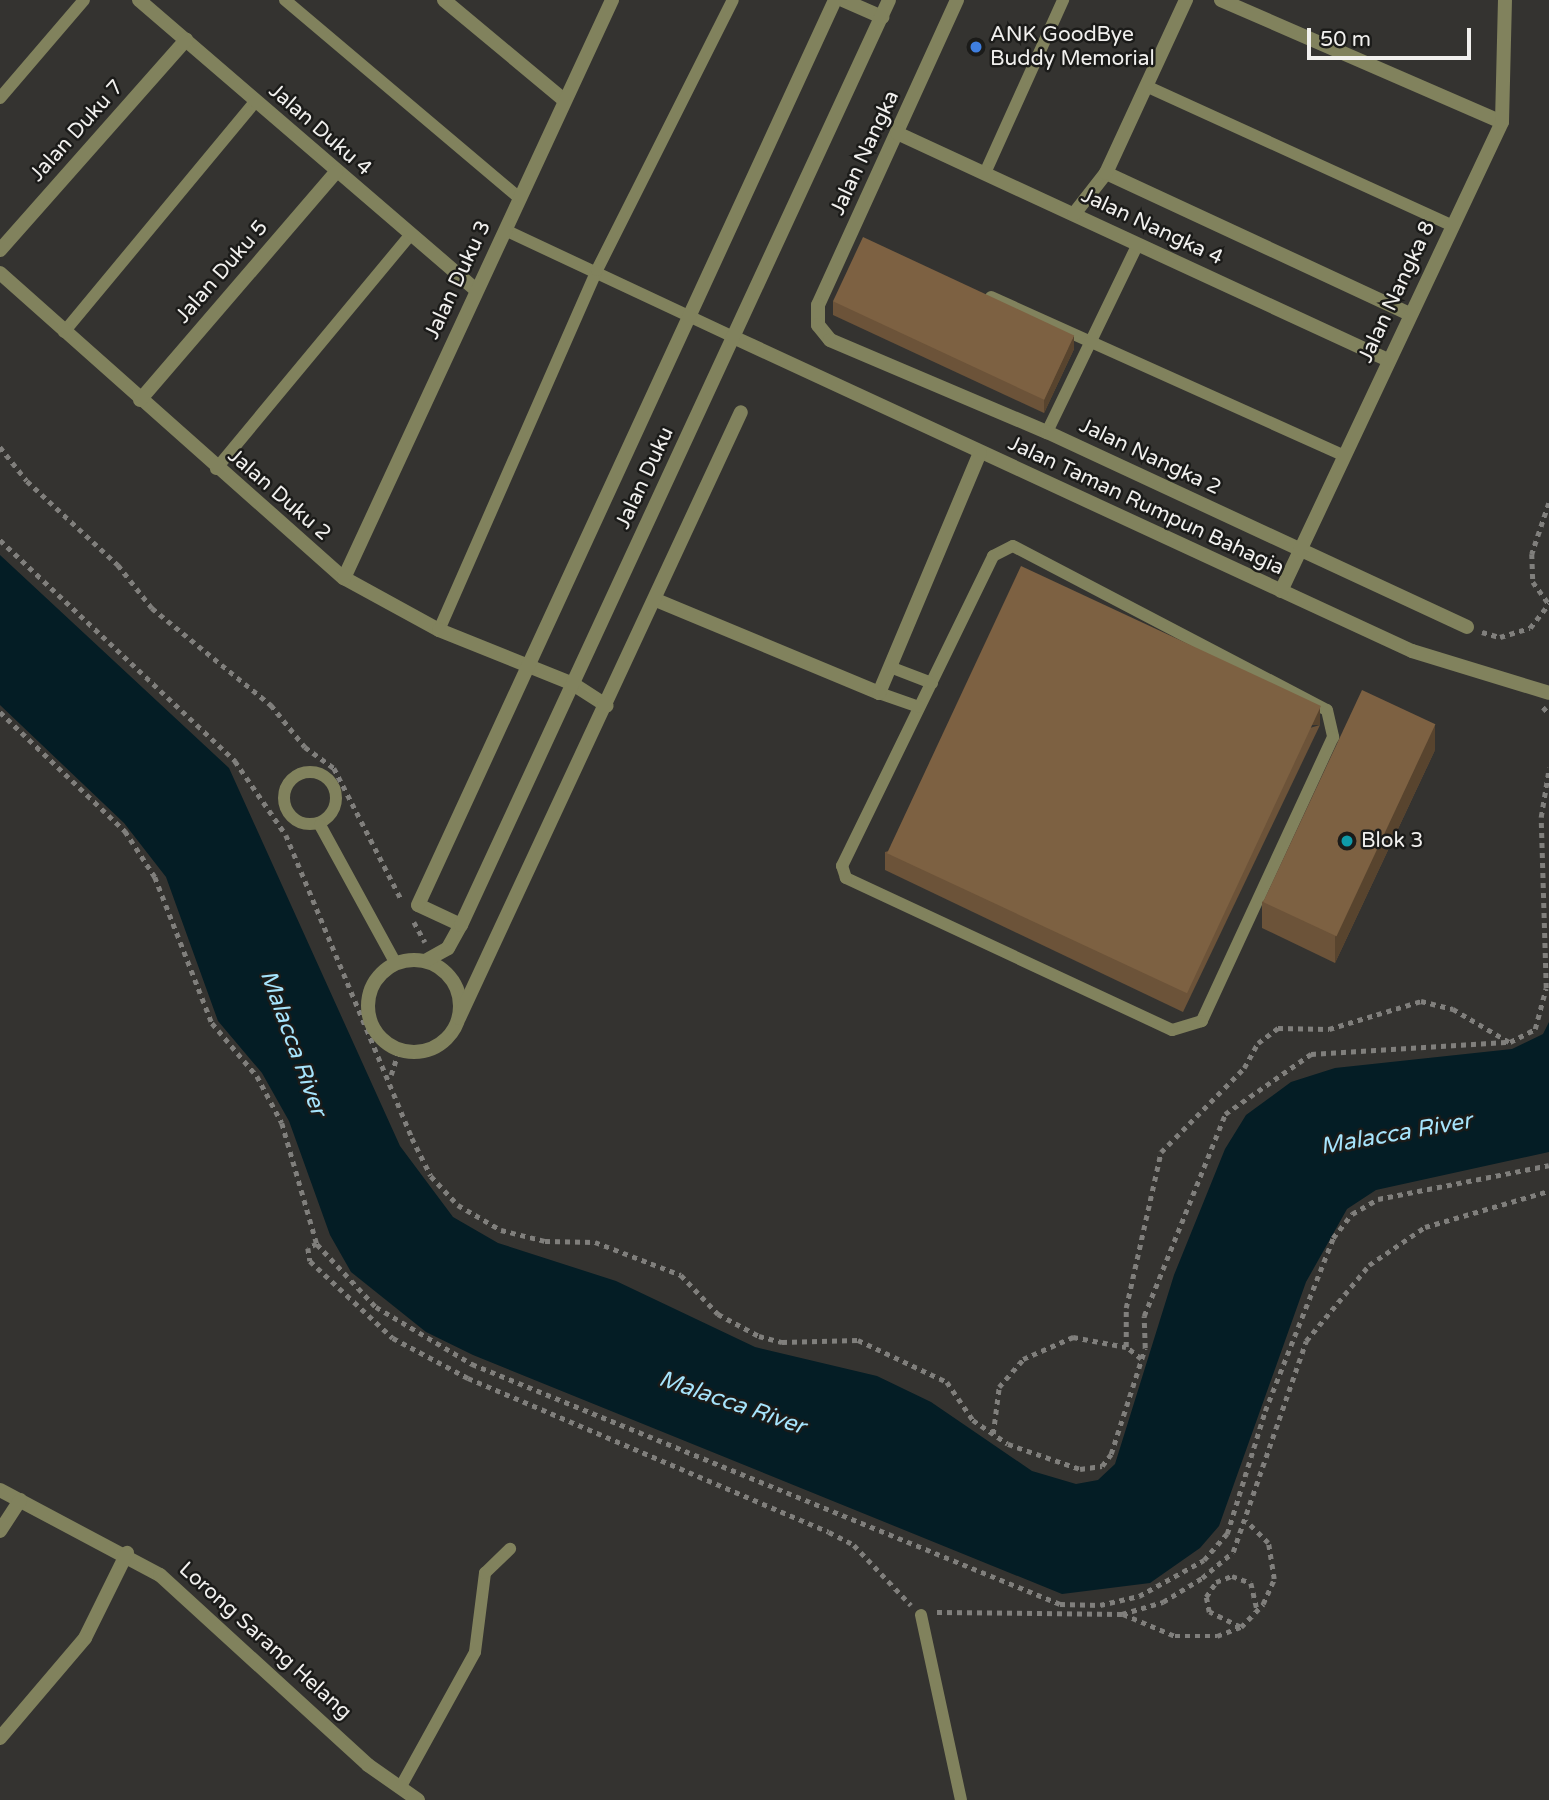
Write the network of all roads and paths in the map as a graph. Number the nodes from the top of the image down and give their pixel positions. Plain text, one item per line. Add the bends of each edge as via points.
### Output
1 (84, 0) edge
2 (285, 0) edge
3 (444, 0) edge
4 (612, 0) edge
5 (733, 0) edge
6 (835, 0) edge
7 (843, 0) edge
8 (889, 0) edge
9 (957, 0) edge
10 (1063, 0) edge
11 (1186, 0) edge
12 (1221, 0) edge
13 (1504, 0) edge
14 (141, 1) edge
15 (882, 17) junction
16 (186, 40) junction
17 (1146, 86) junction
18 (0, 98) edge
19 (564, 100) junction
20 (255, 102) junction
21 (1502, 122) junction
22 (897, 133) junction
23 (336, 172) junction
24 (985, 173) junction
25 (1107, 173) junction
26 (519, 198) junction
27 (1074, 214) junction
28 (1451, 225) junction
29 (505, 230) junction
30 (411, 234) junction
31 (1138, 244) junction
32 (0, 250) edge
33 (597, 270) junction
34 (0, 273) edge
35 (476, 290) junction
36 (977, 291) edge
37 (1410, 313) junction
38 (692, 318) junction
39 (817, 325) joint
40 (64, 332) junction
41 (733, 337) junction
42 (1091, 342) junction
43 (1388, 360) junction
44 (140, 400) junction
45 (741, 412) dead end
46 (1047, 432) junction
47 (0, 447) edge
48 (981, 453) junction
49 (1344, 456) junction
50 (216, 469) junction
51 (1549, 503) edge
52 (0, 540) edge
53 (1300, 549) junction
54 (344, 578) junction
55 (1281, 591) junction
56 (656, 600) junction
57 (1549, 604) edge
58 (1467, 627) joint
59 (439, 630) junction
60 (890, 667) junction
61 (527, 670) junction
62 (932, 683) junction
63 (573, 684) junction
64 (879, 693) junction
65 (1549, 693) edge
66 (607, 706) junction
67 (919, 707) junction
68 (0, 712) edge
69 (1542, 713) dead end
70 (1549, 714) edge
71 (1549, 768) edge
72 (320, 825) junction
73 (405, 906) dead end
74 (412, 918) dead end
75 (461, 925) junction
76 (448, 948) junction
77 (425, 961) junction
78 (396, 964) junction
79 (459, 1018) junction
80 (1510, 1042) junction
81 (398, 1050) junction
82 (391, 1076) junction
83 (1549, 1165) edge
84 (1549, 1191) edge
85 (317, 1244) junction
86 (1126, 1347) junction
87 (1142, 1359) junction
88 (993, 1434) junction
89 (0, 1490) edge
90 (20, 1500) junction
91 (1246, 1521) junction
92 (0, 1531) edge
93 (510, 1549) dead end
94 (127, 1553) junction
95 (1257, 1611) junction
96 (1122, 1614) junction
97 (922, 1615) junction
98 (1241, 1627) junction
99 (0, 1738) edge
100 (400, 1788) junction
101 (418, 1800) edge
102 (961, 1800) edge

1 - 18 lane
2 - 26 lane
3 - 19 street
4 - 19 street, Jalan Duku 3
5 - 33 lane
6 - 38 street
7 - 15 street
8 - 15 street, Jalan Duku
9 - 22 street, Jalan Nangka
10 - 24 lane
11 - 17 street
12 - 21 street
13 - 21 street, Jalan Nangka 8
14 - 16 street, Jalan Duku 4
15 - 41 street, Jalan Duku
16 - 20 street, Jalan Duku 4
16 - 32 street, Jalan Duku 7
17 - 25 street
17 - 28 lane
19 - 26 street, Jalan Duku 3
20 - 23 street, Jalan Duku 4
20 - 40 lane
21 - 28 street, Jalan Nangka 8
22 - 24 street, Jalan Nangka 4
22 - 39 street, Jalan Nangka via 857,237 818,305
23 - 30 street, Jalan Duku 4
23 - 44 street, Jalan Duku 5
24 - 27 street, Jalan Nangka 4
25 - 27 street
25 - 37 street
26 - 29 street, Jalan Duku 3
27 - 31 street, Jalan Nangka 4
28 - 37 street, Jalan Nangka 8
29 - 33 lane
29 - 35 street, Jalan Duku 3
30 - 35 street, Jalan Duku 4
30 - 50 lane
31 - 42 lane
31 - 43 street, Jalan Nangka 4
33 - 38 lane
33 - 59 lane
34 - 40 street, Jalan Duku 2
35 - 54 street, Jalan Duku 3
36 - 42 lane
37 - 43 street, Jalan Nangka 8
38 - 41 lane
38 - 61 street
39 - 46 street, Jalan Nangka 2 via 830,340
40 - 44 street, Jalan Duku 2
41 - 48 street, Jalan Taman Rumpun Bahagia
41 - 63 street, Jalan Duku
42 - 46 lane
42 - 49 lane
43 - 49 street, Jalan Nangka 8
44 - 50 street, Jalan Duku 2
45 - 56 street
46 - 53 street, Jalan Nangka 2
47 - 73 path via 27,481 118,565 152,608 271,705 304,747 334,768
48 - 55 street, Jalan Taman Rumpun Bahagia
48 - 60 street
49 - 53 street, Jalan Nangka 8
50 - 54 street, Jalan Duku 2
51 - 57 path via 1532,554 1533,582
52 - 82 path via 235,761 286,835
53 - 55 street, Jalan Nangka 8
53 - 58 street, Jalan Nangka 2
54 - 59 street, Jalan Duku 2
55 - 65 street, Jalan Taman Rumpun Bahagia via 1412,651
56 - 64 street
56 - 66 street
57 - 58 path via 1530,628 1500,638
59 - 61 street, Jalan Duku 2
60 - 62 lane
60 - 64 street
61 - 63 street, Jalan Duku 2
61 - 75 street via 418,905
62 - 67 lane
62 - 67 lane via 993,556 1013,546 1327,710 1333,737 1202,1021 1172,1030 846,878 842,866
63 - 66 street, Jalan Duku 2
63 - 75 street, Jalan Duku
64 - 67 lane
66 - 79 street
68 - 85 path via 125,831 155,877 212,1023 257,1076 282,1123
69 - 70 path
71 - 80 path via 1541,817 1544,1010 1527,1037
72 - 72 lane via 297,819 284,804 283,792 299,773 312,771 331,784 334,807
72 - 78 lane
74 - 76 path via 428,944
75 - 76 street, Jalan Duku
76 - 77 street
77 - 78 street
77 - 79 street via 450,976 462,1004
78 - 81 street via 383,971 368,999 374,1030
79 - 81 street via 437,1046
80 - 86 path via 1453,1009 1421,1001 1329,1029 1278,1028 1258,1043 1244,1068 1161,1152 1126,1308
80 - 87 path via 1311,1054 1225,1114 1144,1316
81 - 82 path
82 - 88 path via 431,1176 458,1205 501,1230 545,1241 595,1242 681,1275 718,1314 759,1336 782,1342 858,1340 947,1382 973,1420
83 - 85 path via 1378,1199 1352,1214 1333,1238 1265,1410 1227,1534 1204,1560 1139,1596 1100,1605 1060,1604 472,1364 376,1307
84 - 91 path via 1425,1227 1369,1265 1306,1341
85 - 97 path via 308,1248 310,1261 393,1338 468,1378 854,1545
86 - 87 path
86 - 88 path via 1073,1337 1023,1359 999,1387
87 - 88 path via 1102,1466 1080,1469 1048,1461
89 - 90 street, Lorong Sarang Helang
90 - 92 street
90 - 94 street, Lorong Sarang Helang
91 - 95 path via 1268,1543 1274,1579
91 - 96 path via 1233,1552 1202,1578 1163,1602
93 - 100 lane via 485,1573 475,1652
94 - 99 street via 85,1638
94 - 100 street, Lorong Sarang Helang via 220,1624
95 - 98 path
95 - 98 path via 1251,1583 1232,1576 1216,1582 1206,1597 1209,1612
96 - 97 path via 951,1609
96 - 98 path via 1175,1636 1217,1636
97 - 102 lane
100 - 101 street, Lorong Sarang Helang

